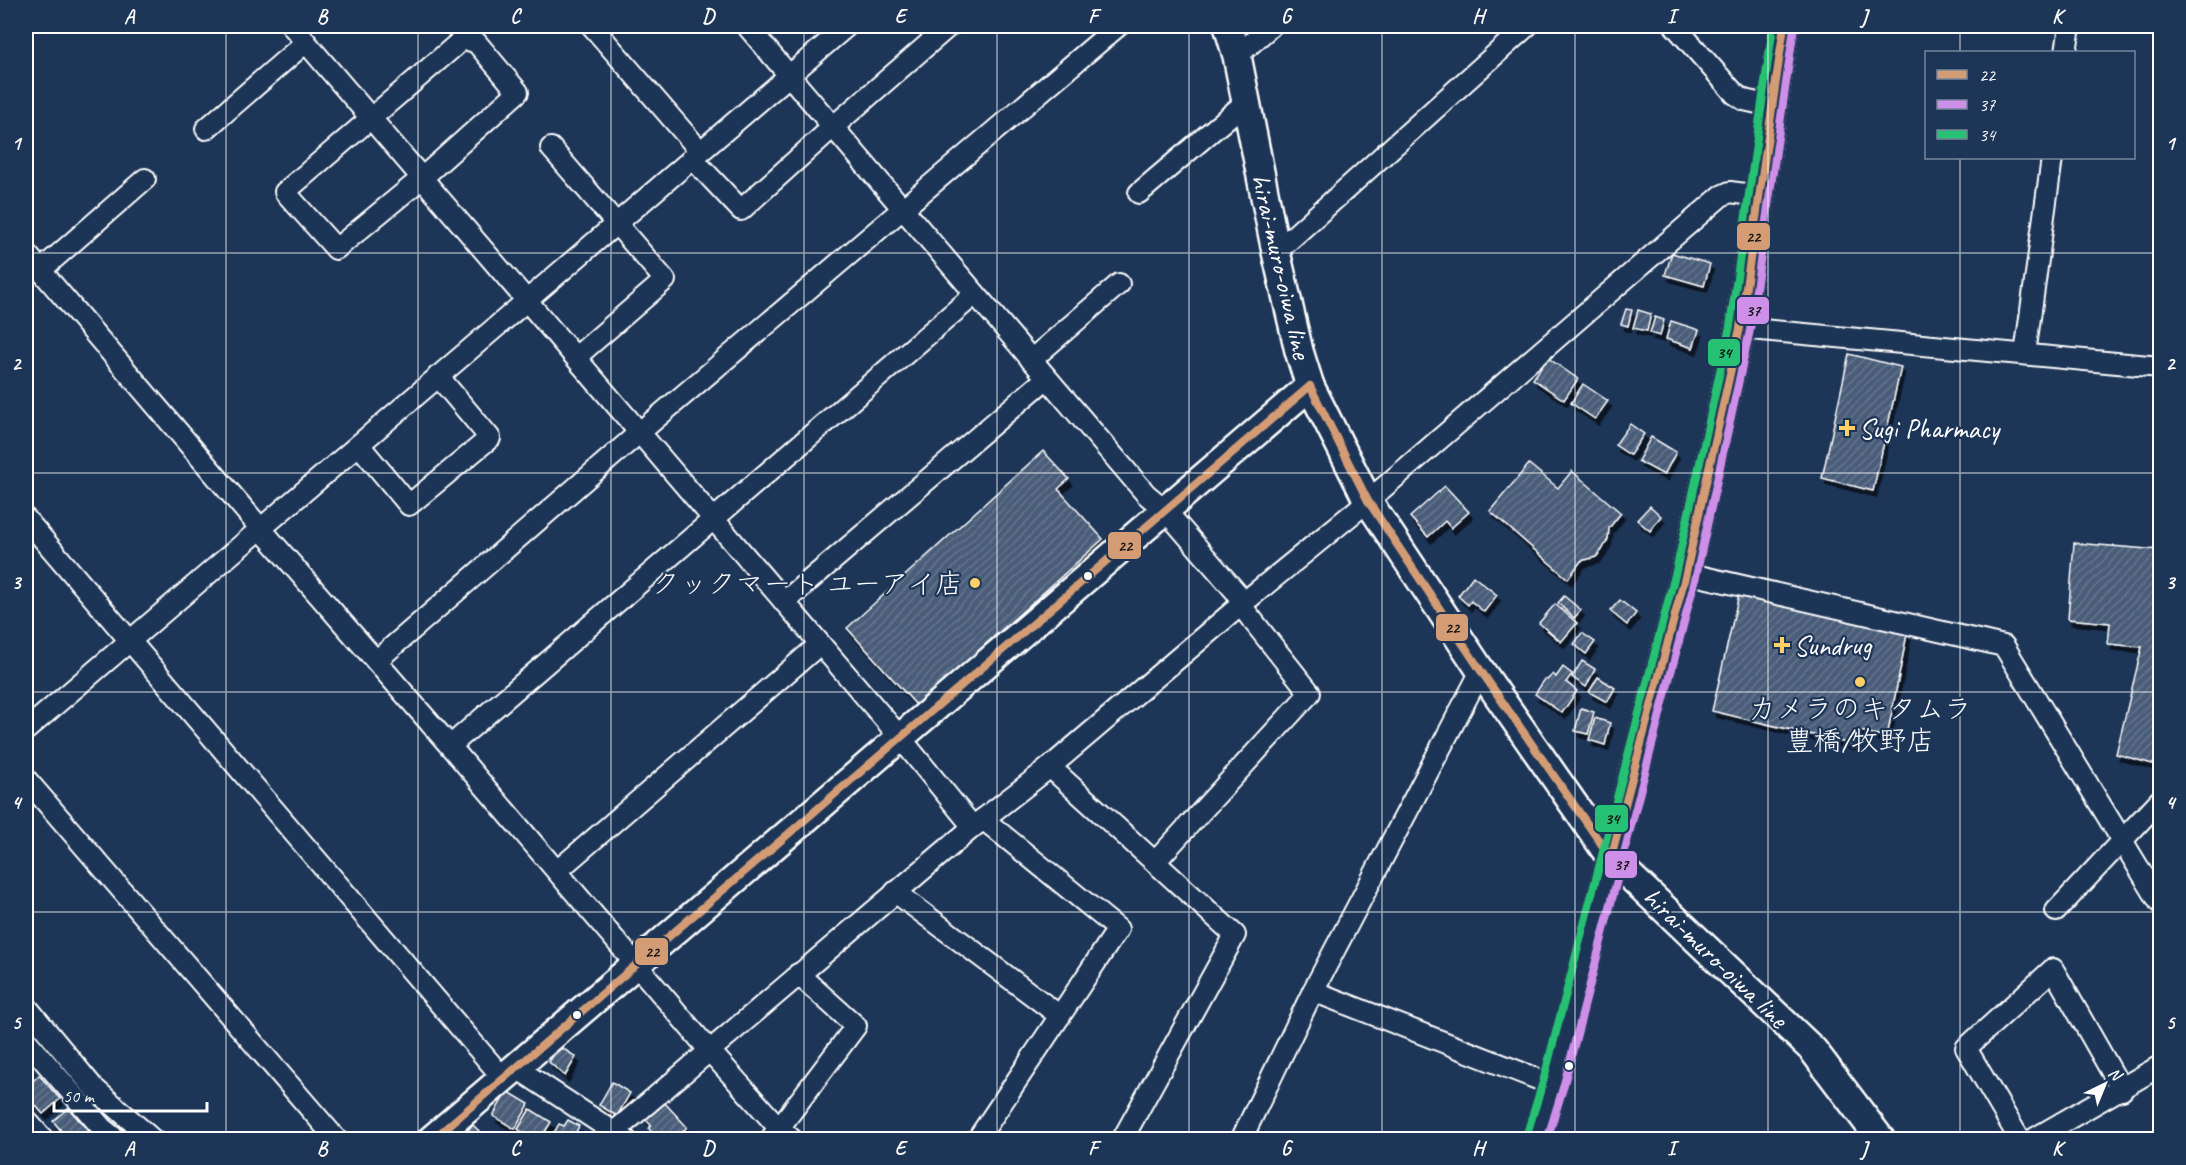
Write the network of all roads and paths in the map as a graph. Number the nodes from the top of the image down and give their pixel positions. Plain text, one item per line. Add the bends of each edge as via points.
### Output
1 (292, 26) edge
2 (592, 26) edge
3 (747, 26) edge
4 (847, 26) edge
5 (949, 26) edge
6 (1118, 26) edge
7 (1228, 26) edge
8 (1271, 26) edge
9 (1527, 26) edge
10 (1675, 26) edge
11 (1784, 26) edge
12 (2070, 26) edge
13 (306, 42) junction
14 (2066, 51) edge
15 (1237, 56) junction
16 (789, 75) junction
17 (1246, 102) junction
18 (1771, 106) junction
19 (371, 118) junction
20 (834, 126) junction
21 (206, 129) dead end
22 (551, 148) dead end
23 (696, 154) junction
24 (2052, 159) edge
25 (422, 178) junction
26 (146, 179) dead end
27 (1139, 192) dead end
28 (1760, 196) junction
29 (904, 209) junction
30 (617, 222) junction
31 (1275, 252) junction
32 (26, 253) edge
33 (41, 270) junction
34 (1119, 285) dead end
35 (975, 294) junction
36 (526, 299) junction
37 (1740, 328) junction
38 (2025, 354) junction
39 (576, 357) junction
40 (1032, 360) junction
41 (2160, 367) edge
42 (438, 376) junction
43 (1047, 378) junction
44 (1310, 386) junction
45 (640, 432) junction
46 (358, 445) junction
47 (1368, 501) junction
48 (1165, 510) junction
49 (713, 518) junction
50 (26, 519) edge
51 (261, 529) junction
52 (1686, 573) junction
53 (784, 602) junction
54 (1242, 604) junction
55 (129, 642) junction
56 (820, 644) junction
57 (376, 661) junction
58 (1481, 671) junction
59 (26, 730) edge
60 (900, 736) junction
61 (450, 746) junction
62 (1050, 767) junction
63 (26, 779) edge
64 (2160, 800) edge
65 (978, 823) junction
66 (2124, 840) junction
67 (1611, 858) junction
68 (1155, 862) junction
69 (557, 871) junction
70 (896, 892) junction
71 (2160, 903) edge
72 (2056, 911) dead end
73 (635, 963) junction
74 (798, 974) junction
75 (1313, 991) junction
76 (26, 1006) edge
77 (1060, 1016) junction
78 (26, 1040) edge
79 (709, 1050) junction
80 (2160, 1066) edge
81 (509, 1072) junction
82 (1553, 1085) junction
83 (2122, 1090) junction
84 (26, 1120) edge
85 (620, 1136) edge
86 (781, 1136) edge
87 (44, 1140) edge
88 (117, 1140) edge
89 (153, 1140) edge
90 (337, 1140) edge
91 (431, 1140) edge
92 (977, 1140) edge
93 (1122, 1140) edge
94 (1242, 1140) edge
95 (1536, 1140) edge
96 (1881, 1140) edge
97 (2020, 1140) edge
98 (2032, 1140) edge

1 - 13 street
2 - 23 street
3 - 16 street
4 - 16 street
5 - 20 street
6 - 29 street
7 - 15 main road, hirai-muro-oiwa line
8 - 15 street
9 - 31 street
10 - 18 street via 1736,94 1744,100
11 - 18 main road
12 - 14 street
13 - 19 street
13 - 21 street
15 - 17 main road, hirai-muro-oiwa line
16 - 20 street
16 - 23 street
17 - 27 street
17 - 31 main road, hirai-muro-oiwa line
18 - 28 main road
19 - 25 street
19 - 25 street via 285,192 336,249
19 - 25 street via 463,39 476,42 483,50 518,92
20 - 23 street via 741,210
20 - 29 street
22 - 30 street
23 - 30 street
24 - 38 street
25 - 36 street
26 - 33 street
28 - 37 main road
28 - 47 street via 1730,192 1721,196
29 - 35 street
29 - 45 street
30 - 36 street
30 - 39 street via 665,279
31 - 44 main road, hirai-muro-oiwa line
32 - 33 street
33 - 51 street
34 - 40 street
35 - 40 street
35 - 49 street
36 - 39 street
36 - 42 street
37 - 38 street
37 - 52 main road
38 - 41 street
39 - 45 street
40 - 43 street
42 - 46 street
42 - 46 street via 490,438 409,505
43 - 48 street via 1146,494
43 - 53 street
44 - 47 main road, hirai-muro-oiwa line
44 - 48 main road
45 - 49 street
45 - 57 street
46 - 51 street
47 - 54 street
47 - 58 main road, hirai-muro-oiwa line
48 - 54 street
48 - 60 main road
49 - 53 street
49 - 61 street
50 - 55 street
51 - 55 street
51 - 57 street
52 - 66 street via 2004,646
52 - 67 main road
53 - 56 street
54 - 62 street
54 - 68 street via 1310,693
55 - 59 street
55 - 81 street
56 - 60 street
56 - 69 street
57 - 61 street
58 - 67 main road, hirai-muro-oiwa line
58 - 75 street
60 - 65 street
60 - 73 main road
61 - 69 street
62 - 65 street
62 - 68 street
63 - 90 street
64 - 66 street
65 - 70 street
65 - 77 street via 1118,929
66 - 71 street
66 - 72 street
67 - 82 main road
67 - 96 main road, hirai-muro-oiwa line via 1813,1050
68 - 93 street via 1235,935
69 - 73 street
70 - 74 street
70 - 77 street
73 - 79 street
73 - 81 main road
74 - 79 street
74 - 86 street via 856,1026
75 - 82 street
75 - 94 street
76 - 89 street via 93,1087
77 - 92 street
78 - 88 street via 102,1128
79 - 85 street
79 - 86 street
80 - 83 street
81 - 85 street
81 - 91 main road
82 - 95 main road
83 - 97 street via 2053,969 1966,1047
83 - 98 street
84 - 87 street

